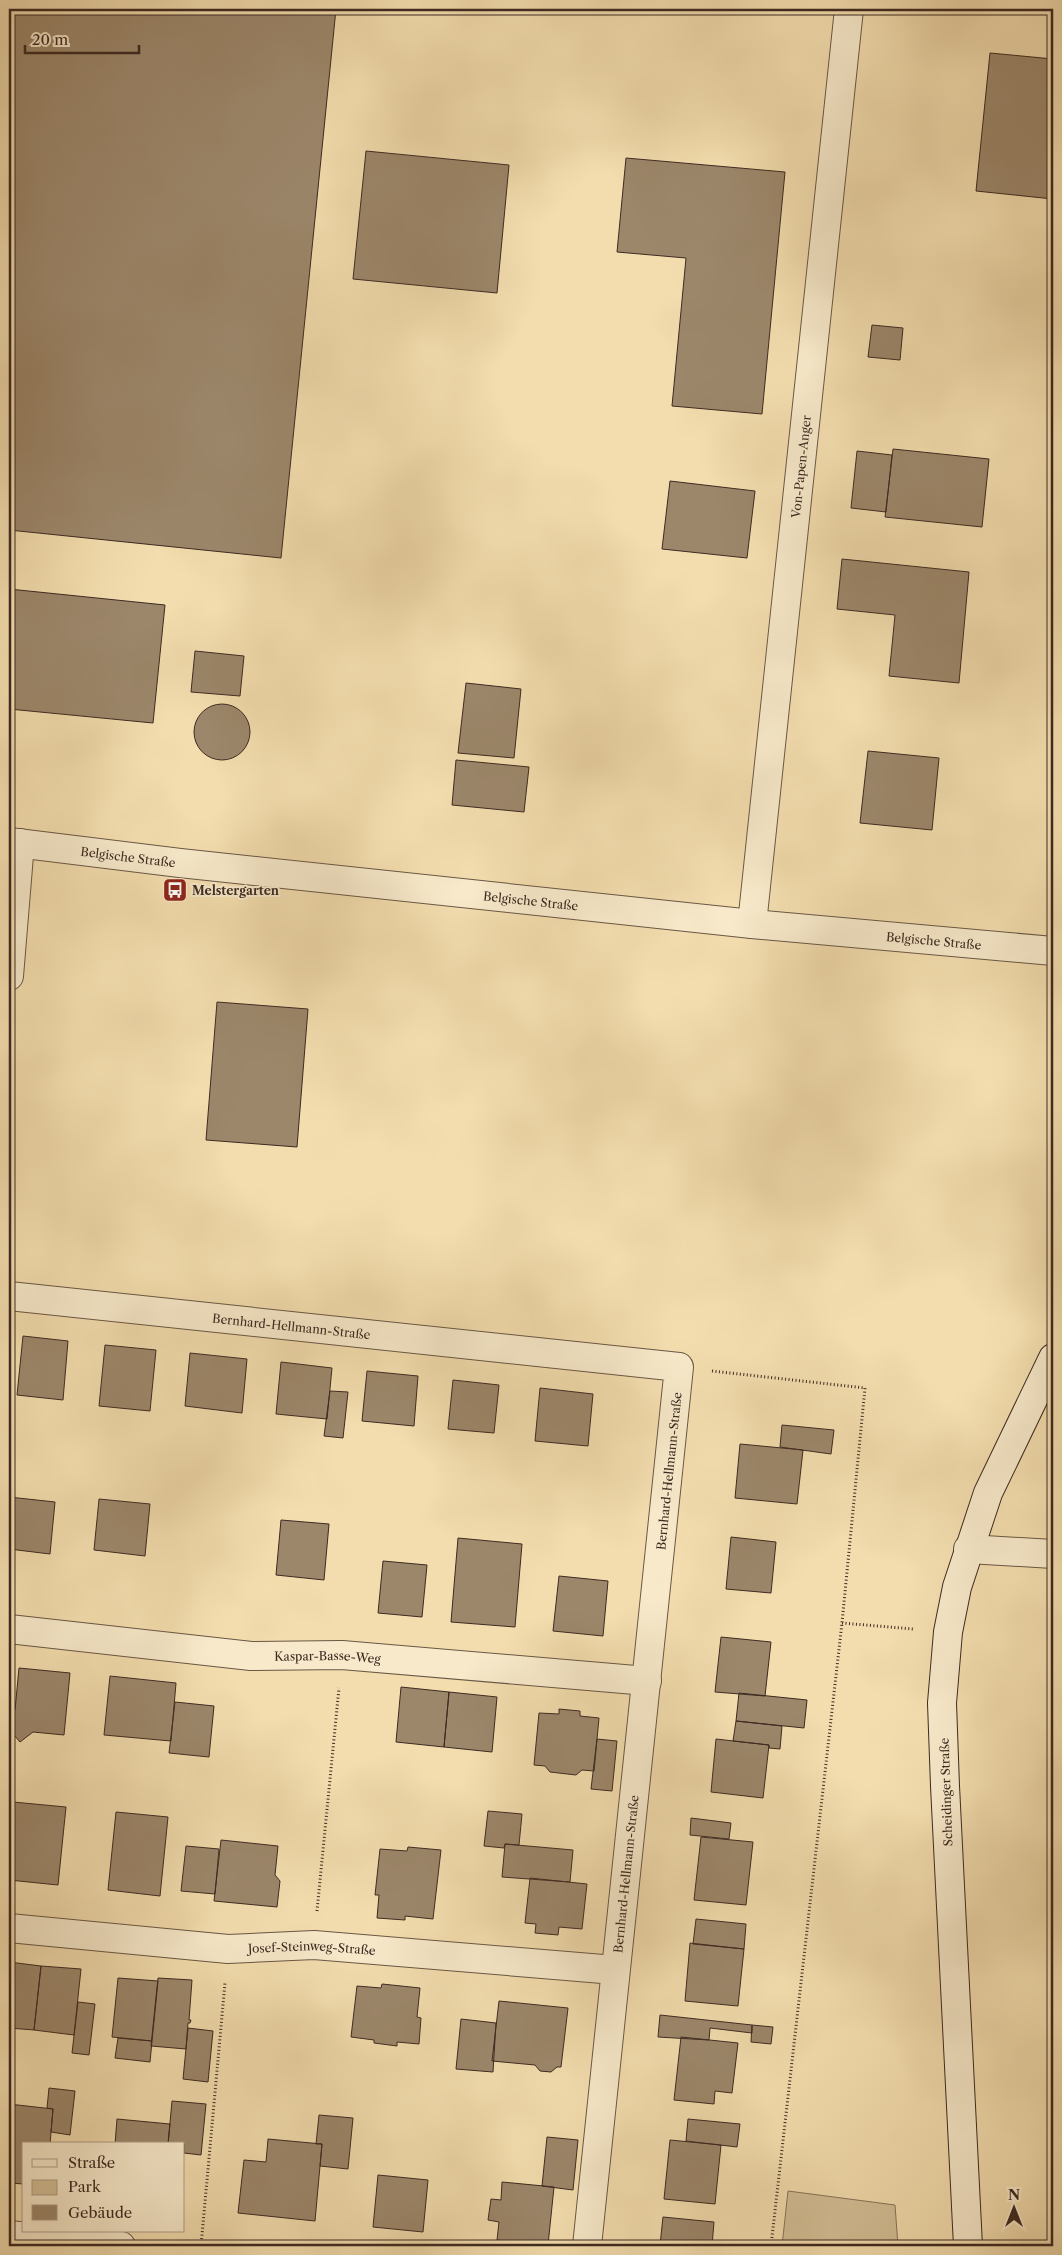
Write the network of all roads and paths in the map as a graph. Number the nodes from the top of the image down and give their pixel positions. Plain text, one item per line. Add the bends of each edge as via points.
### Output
1 (849, 9) edge
2 (14, 842) edge
3 (752, 924) junction
4 (1053, 951) edge
5 (9, 976) edge
6 (9, 1296) edge
7 (1053, 1358) edge
8 (679, 1367) junction
9 (968, 1548) junction
10 (1053, 1554) edge
11 (842, 1623) junction
12 (9, 1629) edge
13 (948, 1632) junction
14 (342, 1655) junction
15 (647, 1681) junction
16 (9, 1928) edge
17 (314, 1945) junction
18 (228, 1949) junction
19 (615, 1970) junction
20 (9, 2235) edge
21 (121, 2246) edge
22 (201, 2246) edge
23 (587, 2246) edge
24 (772, 2246) edge
25 (968, 2246) edge

1 - 3 street, Von-Papen-Anger
2 - 3 street, Belgische Straße
2 - 5 street
3 - 4 street, Belgische Straße
6 - 8 street, Bernhard-Hellmann-Straße
7 - 9 street, Scheidinger Straße via 988,1493
8 - 11 path via 865,1388
8 - 15 street, Bernhard-Hellmann-Straße
9 - 10 street
9 - 13 street, Scheidinger Straße
11 - 13 path
11 - 24 path
12 - 14 street, Kaspar-Basse-Weg via 251,1656
13 - 25 street, Scheidinger Straße via 942,1703
14 - 15 street, Kaspar-Basse-Weg
14 - 17 path
15 - 19 street, Bernhard-Hellmann-Straße
16 - 18 street, Josef-Steinweg-Straße
17 - 18 street, Josef-Steinweg-Straße
17 - 19 street, Josef-Steinweg-Straße
18 - 22 path
19 - 23 street, Bernhard-Hellmann-Straße
20 - 21 street

